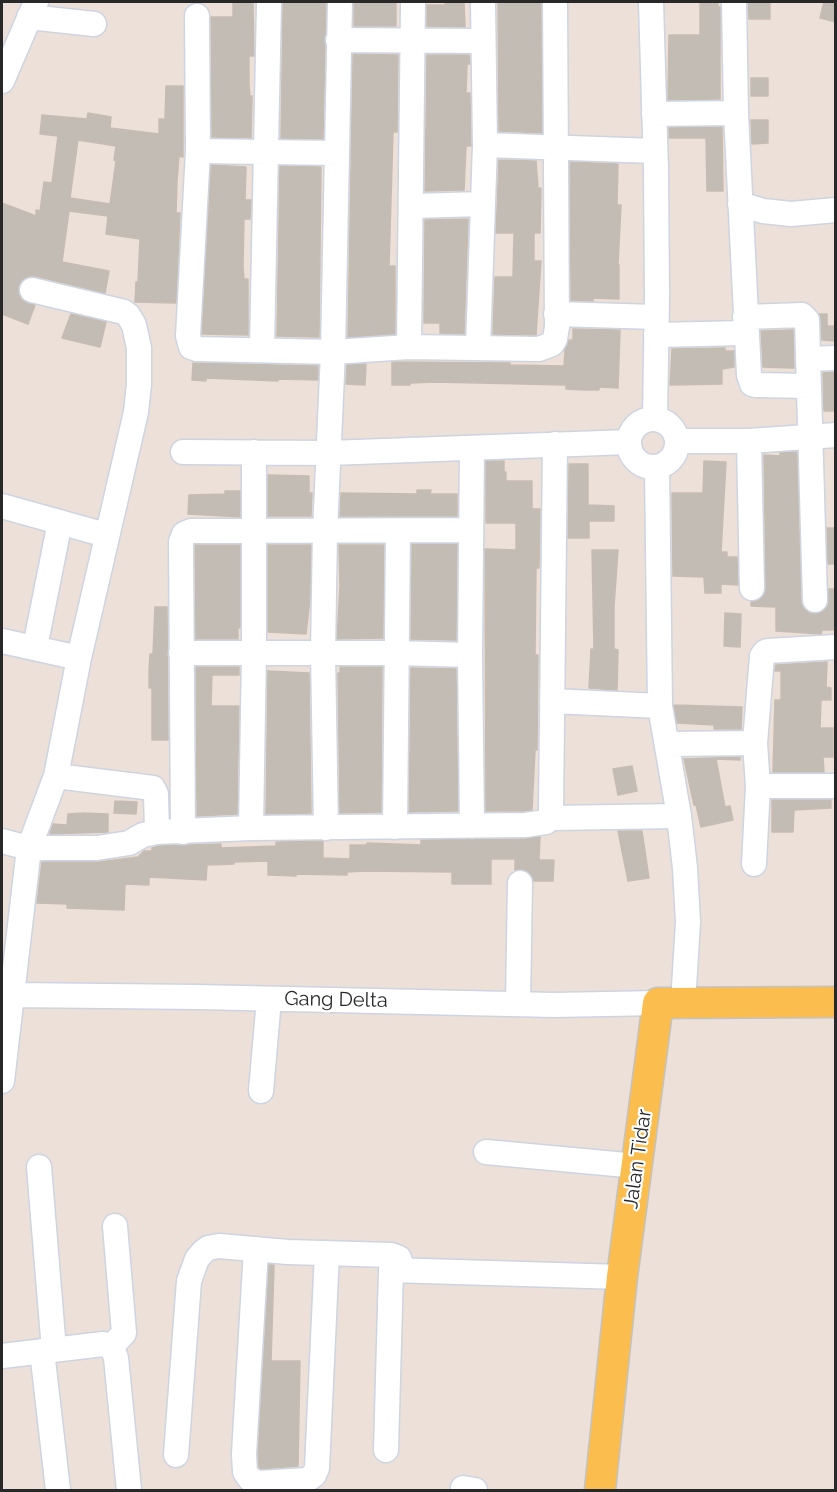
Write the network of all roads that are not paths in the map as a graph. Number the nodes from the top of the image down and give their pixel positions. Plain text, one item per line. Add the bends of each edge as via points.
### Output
1 (269, 2) edge
2 (340, 2) edge
3 (413, 2) edge
4 (483, 2) edge
5 (555, 2) edge
6 (651, 2) edge
7 (734, 2) edge
8 (33, 9) edge
9 (197, 16) dead end
10 (94, 24) dead end
11 (338, 39) junction
12 (413, 41) junction
13 (483, 41) junction
14 (2, 81) edge
15 (736, 112) junction
16 (654, 114) junction
17 (485, 145) junction
18 (556, 147) junction
19 (198, 151) junction
20 (655, 151) junction
21 (267, 152) junction
22 (336, 153) junction
23 (483, 204) junction
24 (740, 204) junction
25 (412, 206) junction
26 (836, 210) edge
27 (32, 290) dead end
28 (556, 314) junction
29 (745, 325) junction
30 (656, 326) junction
31 (409, 347) junction
32 (478, 348) junction
33 (262, 350) junction
34 (333, 352) junction
35 (836, 358) edge
36 (808, 359) junction
37 (808, 386) junction
38 (655, 418) junction
39 (836, 435) edge
40 (811, 437) junction
41 (678, 441) junction
42 (749, 441) junction
43 (629, 442) junction
44 (555, 444) junction
45 (472, 448) junction
46 (183, 452) dead end
47 (254, 452) junction
48 (329, 453) junction
49 (657, 467) junction
50 (2, 506) edge
51 (60, 522) junction
52 (471, 530) junction
53 (254, 531) junction
54 (324, 532) junction
55 (398, 532) junction
56 (106, 535) junction
57 (825, 572) edge
58 (752, 588) dead end
59 (815, 600) dead end
60 (2, 641) edge
61 (35, 647) junction
62 (836, 647) edge
63 (254, 652) junction
64 (181, 653) junction
65 (323, 653) junction
66 (396, 653) junction
67 (471, 656) junction
68 (79, 658) junction
69 (552, 701) junction
70 (660, 706) junction
71 (754, 743) junction
72 (667, 744) junction
73 (56, 776) junction
74 (758, 786) junction
75 (836, 786) edge
76 (679, 816) junction
77 (550, 818) junction
78 (472, 826) junction
79 (395, 827) junction
80 (251, 828) junction
81 (326, 828) junction
82 (157, 832) junction
83 (183, 832) junction
84 (2, 841) edge
85 (29, 848) junction
86 (754, 864) dead end
87 (520, 883) dead end
88 (13, 995) junction
89 (269, 999) junction
90 (836, 1002) edge
91 (518, 1004) junction
92 (671, 1004) junction
93 (2, 1081) edge
94 (261, 1091) dead end
95 (486, 1152) dead end
96 (638, 1166) junction
97 (39, 1167) dead end
98 (115, 1226) dead end
99 (256, 1249) junction
100 (327, 1254) junction
101 (392, 1270) junction
102 (622, 1277) junction
103 (112, 1346) junction
104 (48, 1350) junction
105 (2, 1356) edge
106 (386, 1450) dead end
107 (176, 1455) dead end
108 (58, 1491) edge
109 (129, 1491) edge
110 (600, 1491) edge

1 - 21 street
2 - 11 street
3 - 12 street
4 - 13 street
5 - 18 street
6 - 16 street
7 - 15 street
8 - 10 street
8 - 14 street
9 - 19 street
11 - 12 street
11 - 22 street
12 - 13 street
12 - 25 street
13 - 17 street
15 - 16 street
15 - 24 street
16 - 20 street
17 - 18 street
17 - 23 street
18 - 20 street
18 - 28 street
19 - 21 street
19 - 33 street via 188,341 197,349
20 - 30 street
21 - 22 street
21 - 33 street
22 - 34 street
23 - 25 street
23 - 32 street
24 - 26 street via 792,214
24 - 29 street
25 - 31 street
27 - 56 street via 124,312 134,325 140,361 137,403
28 - 30 street
28 - 32 street via 555,339 548,346
29 - 30 street
29 - 36 street via 804,316
29 - 37 street via 752,384
30 - 38 street
31 - 32 street
31 - 34 street
33 - 34 street
34 - 48 street
35 - 36 street
36 - 37 street
37 - 40 street
38 - 41 street via 668,423
38 - 43 street via 637,425
39 - 40 street
40 - 42 street
40 - 57 street
41 - 42 street
41 - 49 street via 673,458
42 - 58 street
43 - 44 street
43 - 49 street via 634,458 648,467
44 - 45 street
44 - 69 street
45 - 48 street
45 - 52 street
46 - 47 street
47 - 48 street
47 - 53 street
48 - 54 street
49 - 70 street
50 - 51 street
51 - 56 street
51 - 61 street
52 - 55 street
52 - 67 street
53 - 54 street
53 - 63 street
53 - 64 street via 191,531 183,536
54 - 55 street
54 - 65 street
55 - 66 street
56 - 68 street
57 - 59 street
60 - 61 street
61 - 68 street
62 - 71 street via 765,652 761,658
63 - 64 street
63 - 65 street
63 - 80 street
64 - 83 street
65 - 66 street
65 - 81 street
66 - 67 street
66 - 79 street
67 - 78 street
68 - 73 street
69 - 70 street
69 - 77 street
70 - 72 street
71 - 72 street
71 - 74 street
72 - 76 street
73 - 82 street via 153,788
73 - 85 street
74 - 75 street
74 - 86 street
76 - 77 street
76 - 92 street via 688,922
77 - 78 street via 536,825
78 - 79 street
79 - 81 street
80 - 81 street
80 - 83 street
82 - 83 street
82 - 85 street via 120,846
84 - 85 street
85 - 88 street
87 - 91 street
88 - 89 street, Gang Delta
88 - 93 street
89 - 91 street, Gang Delta
89 - 94 street
90 - 92 main road
91 - 92 street, Gang Delta
92 - 96 main road, Jalan Tidar
95 - 96 street
96 - 102 main road, Jalan Tidar
97 - 104 street
98 - 103 street via 124,1333
99 - 100 street
99 - 100 street via 244,1454 245,1472 258,1483 307,1480 314,1475
99 - 107 street via 208,1248 193,1269
100 - 101 street via 395,1256 403,1269
101 - 102 street
101 - 106 street
102 - 110 main road, Jalan Tidar
103 - 104 street
103 - 109 street
104 - 105 street
104 - 108 street

